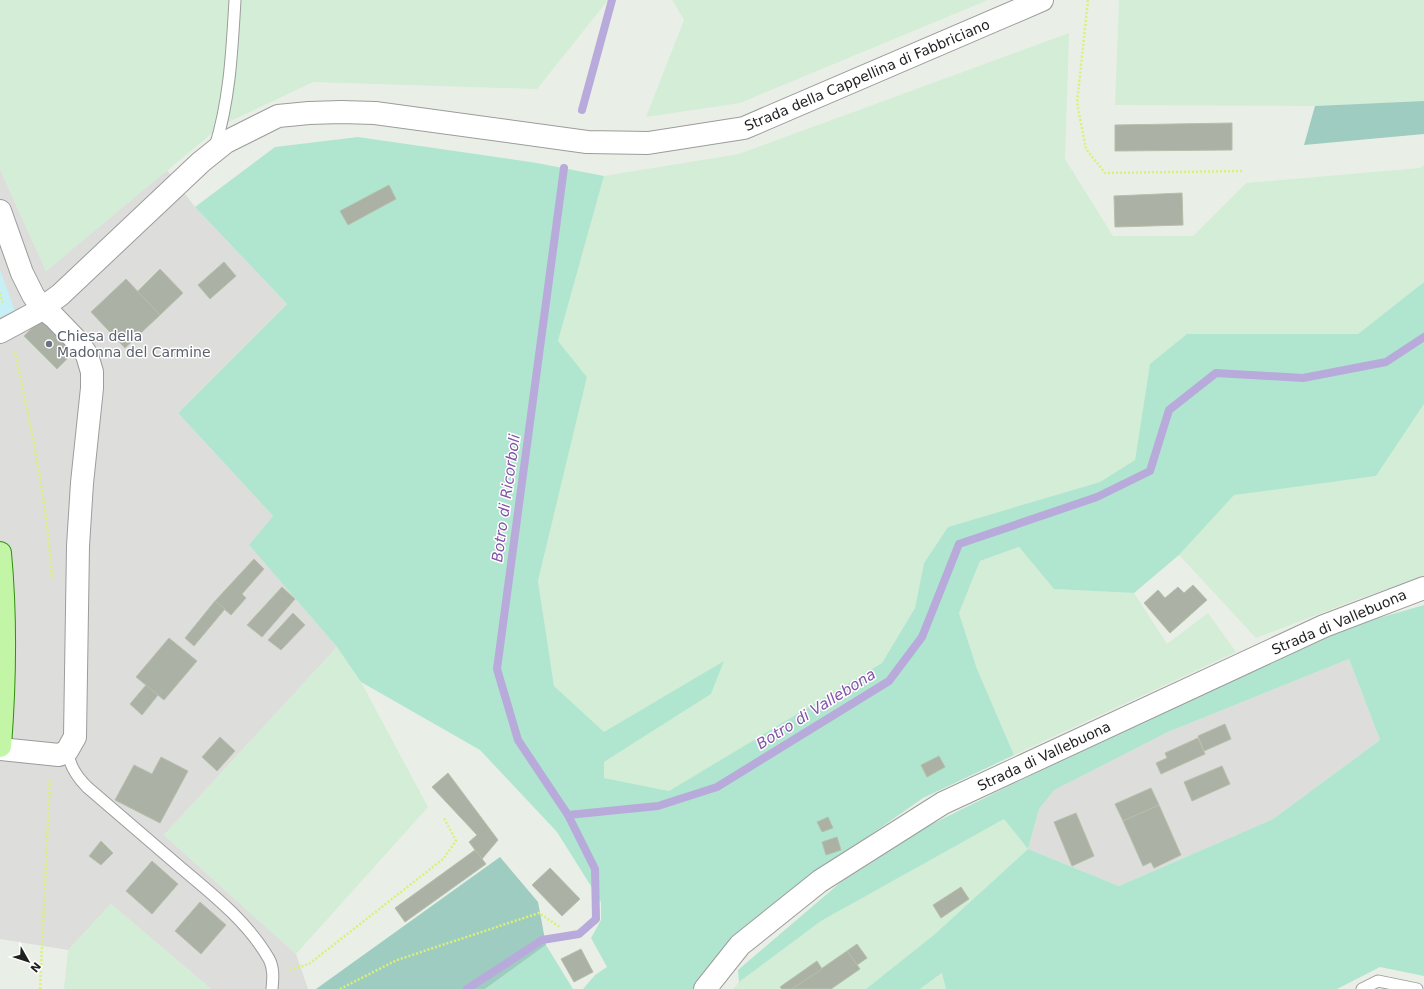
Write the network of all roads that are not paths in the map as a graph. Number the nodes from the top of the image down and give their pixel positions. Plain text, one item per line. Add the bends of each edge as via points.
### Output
1 (235, 0) edge
2 (1042, 0) edge
3 (214, 152) junction
4 (0, 211) edge
5 (42, 308) junction
6 (5, 329) edge
7 (0, 553) edge
8 (1424, 588) edge
9 (0, 746) edge
10 (0, 749) edge
11 (59, 753) junction
12 (272, 989) edge
13 (705, 989) edge
14 (1362, 989) edge
15 (1417, 989) edge

1 - 3 lane via 231,68 222,125
2 - 3 street, Strada della Cappellina di Fabbriciano via 744,128 648,143 587,142 375,113 317,112 278,116 226,142
3 - 5 street, Strada della Cappellina di Fabbriciano via 85,272
4 - 5 street via 22,273
5 - 6 street, Strada della Cappellina di Fabbriciano
5 - 11 street via 78,342 91,365 92,379 78,546 75,733 73,742
7 - 9 main road via 5,628
8 - 13 street, Strada di Vallebuona via 1324,626 943,803 820,881 740,945
10 - 11 street
11 - 12 lane via 87,787 215,896 256,940 269,960 273,976
14 - 15 lane via 1378,981

